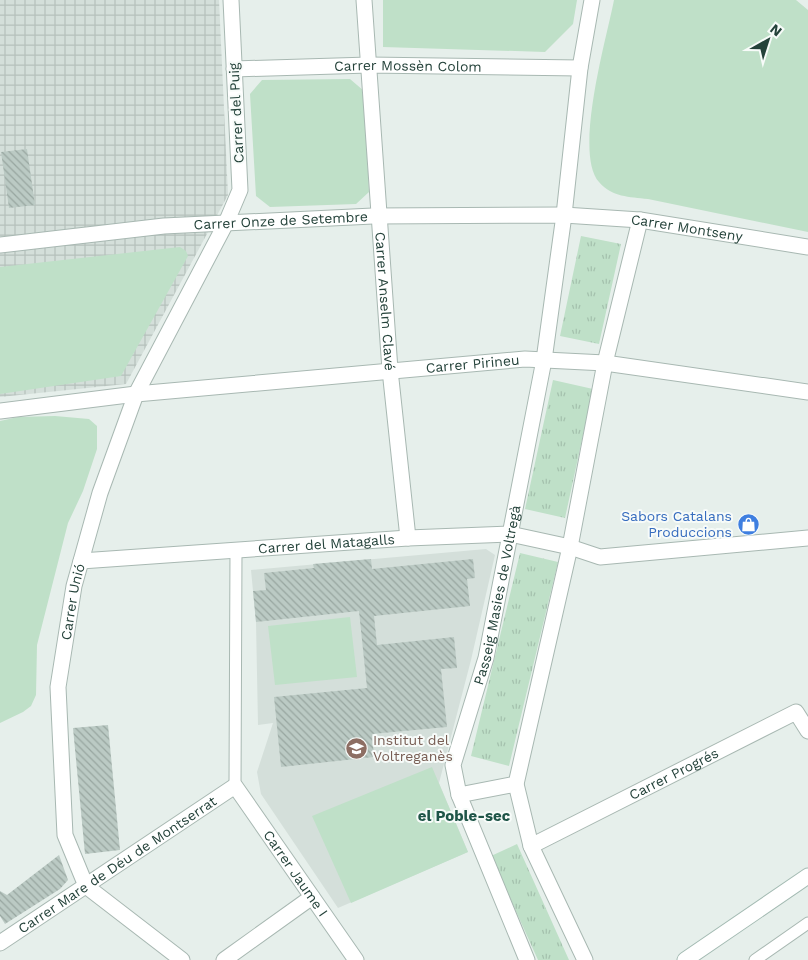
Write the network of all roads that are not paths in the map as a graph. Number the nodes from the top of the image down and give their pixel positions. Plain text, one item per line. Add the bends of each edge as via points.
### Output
1 (231, 0) edge
2 (364, 0) edge
3 (592, 0) edge
4 (369, 65) junction
5 (580, 68) junction
6 (234, 69) junction
7 (564, 215) junction
8 (380, 216) junction
9 (640, 220) junction
10 (226, 223) junction
11 (0, 246) edge
12 (808, 247) edge
13 (544, 360) junction
14 (605, 363) junction
15 (390, 370) junction
16 (808, 392) edge
17 (136, 394) junction
18 (0, 412) edge
19 (510, 534) junction
20 (408, 538) junction
21 (808, 538) edge
22 (570, 546) junction
23 (236, 550) junction
24 (81, 561) junction
25 (808, 731) edge
26 (516, 784) junction
27 (235, 786) junction
28 (459, 795) junction
29 (531, 846) junction
30 (808, 876) edge
31 (86, 886) junction
32 (312, 897) junction
33 (808, 923) edge
34 (0, 943) edge
35 (182, 960) edge
36 (224, 960) edge
37 (356, 960) edge
38 (527, 960) edge
39 (585, 960) edge
40 (686, 960) edge
41 (755, 960) edge

1 - 6 street, Carrer del Puig
2 - 4 street, Carrer Anselm Clavé
3 - 5 street, Passeig Masies de Voltregà
4 - 5 street, Carrer Mossèn Colom
4 - 6 street, Carrer Mossèn Colom
4 - 8 street, Carrer Anselm Clavé
5 - 7 street, Passeig Masies de Voltregà
6 - 10 street, Carrer del Puig via 240,190
7 - 8 street, Carrer Onze de Setembre
7 - 9 street, Carrer Montseny
7 - 13 street, Passeig Masies de Voltregà
8 - 10 street, Carrer Onze de Setembre
8 - 15 street, Carrer Anselm Clavé
9 - 12 street, Carrer Montseny
9 - 14 street
10 - 11 street, Carrer Onze de Setembre via 164,226
10 - 17 street, Carrer Unió
13 - 14 street, Carrer Pirineu
13 - 15 street, Carrer Pirineu
13 - 19 street, Passeig Masies de Voltregà
14 - 16 street, Carrer Pirineu
14 - 22 street
15 - 17 street, Carrer Pirineu
15 - 20 street, Carrer Anselm Clavé
17 - 18 street, Carrer Pirineu
17 - 24 street, Carrer Unió via 100,493
19 - 20 street, Carrer del Matagalls
19 - 22 street, Carrer del Matagalls
19 - 28 street, Passeig Masies de Voltregà via 486,658 452,765
20 - 23 street, Carrer del Matagalls
21 - 22 street, Carrer del Matagalls via 600,557
22 - 26 street
23 - 24 street, Carrer del Matagalls
23 - 27 lane
24 - 31 street, Carrer Unió via 58,687 65,835
25 - 29 street, Carrer Progrés via 796,712
26 - 28 street
26 - 29 street
27 - 31 street, Carrer Mare de Déu de Montserrat
27 - 32 street, Carrer Jaume I
28 - 38 street, Passeig Masies de Voltregà
29 - 39 street
30 - 40 street
31 - 34 street, Carrer Mare de Déu de Montserrat
31 - 35 street, Carrer Unió
32 - 36 street
32 - 37 street, Carrer Jaume I
33 - 41 lane

